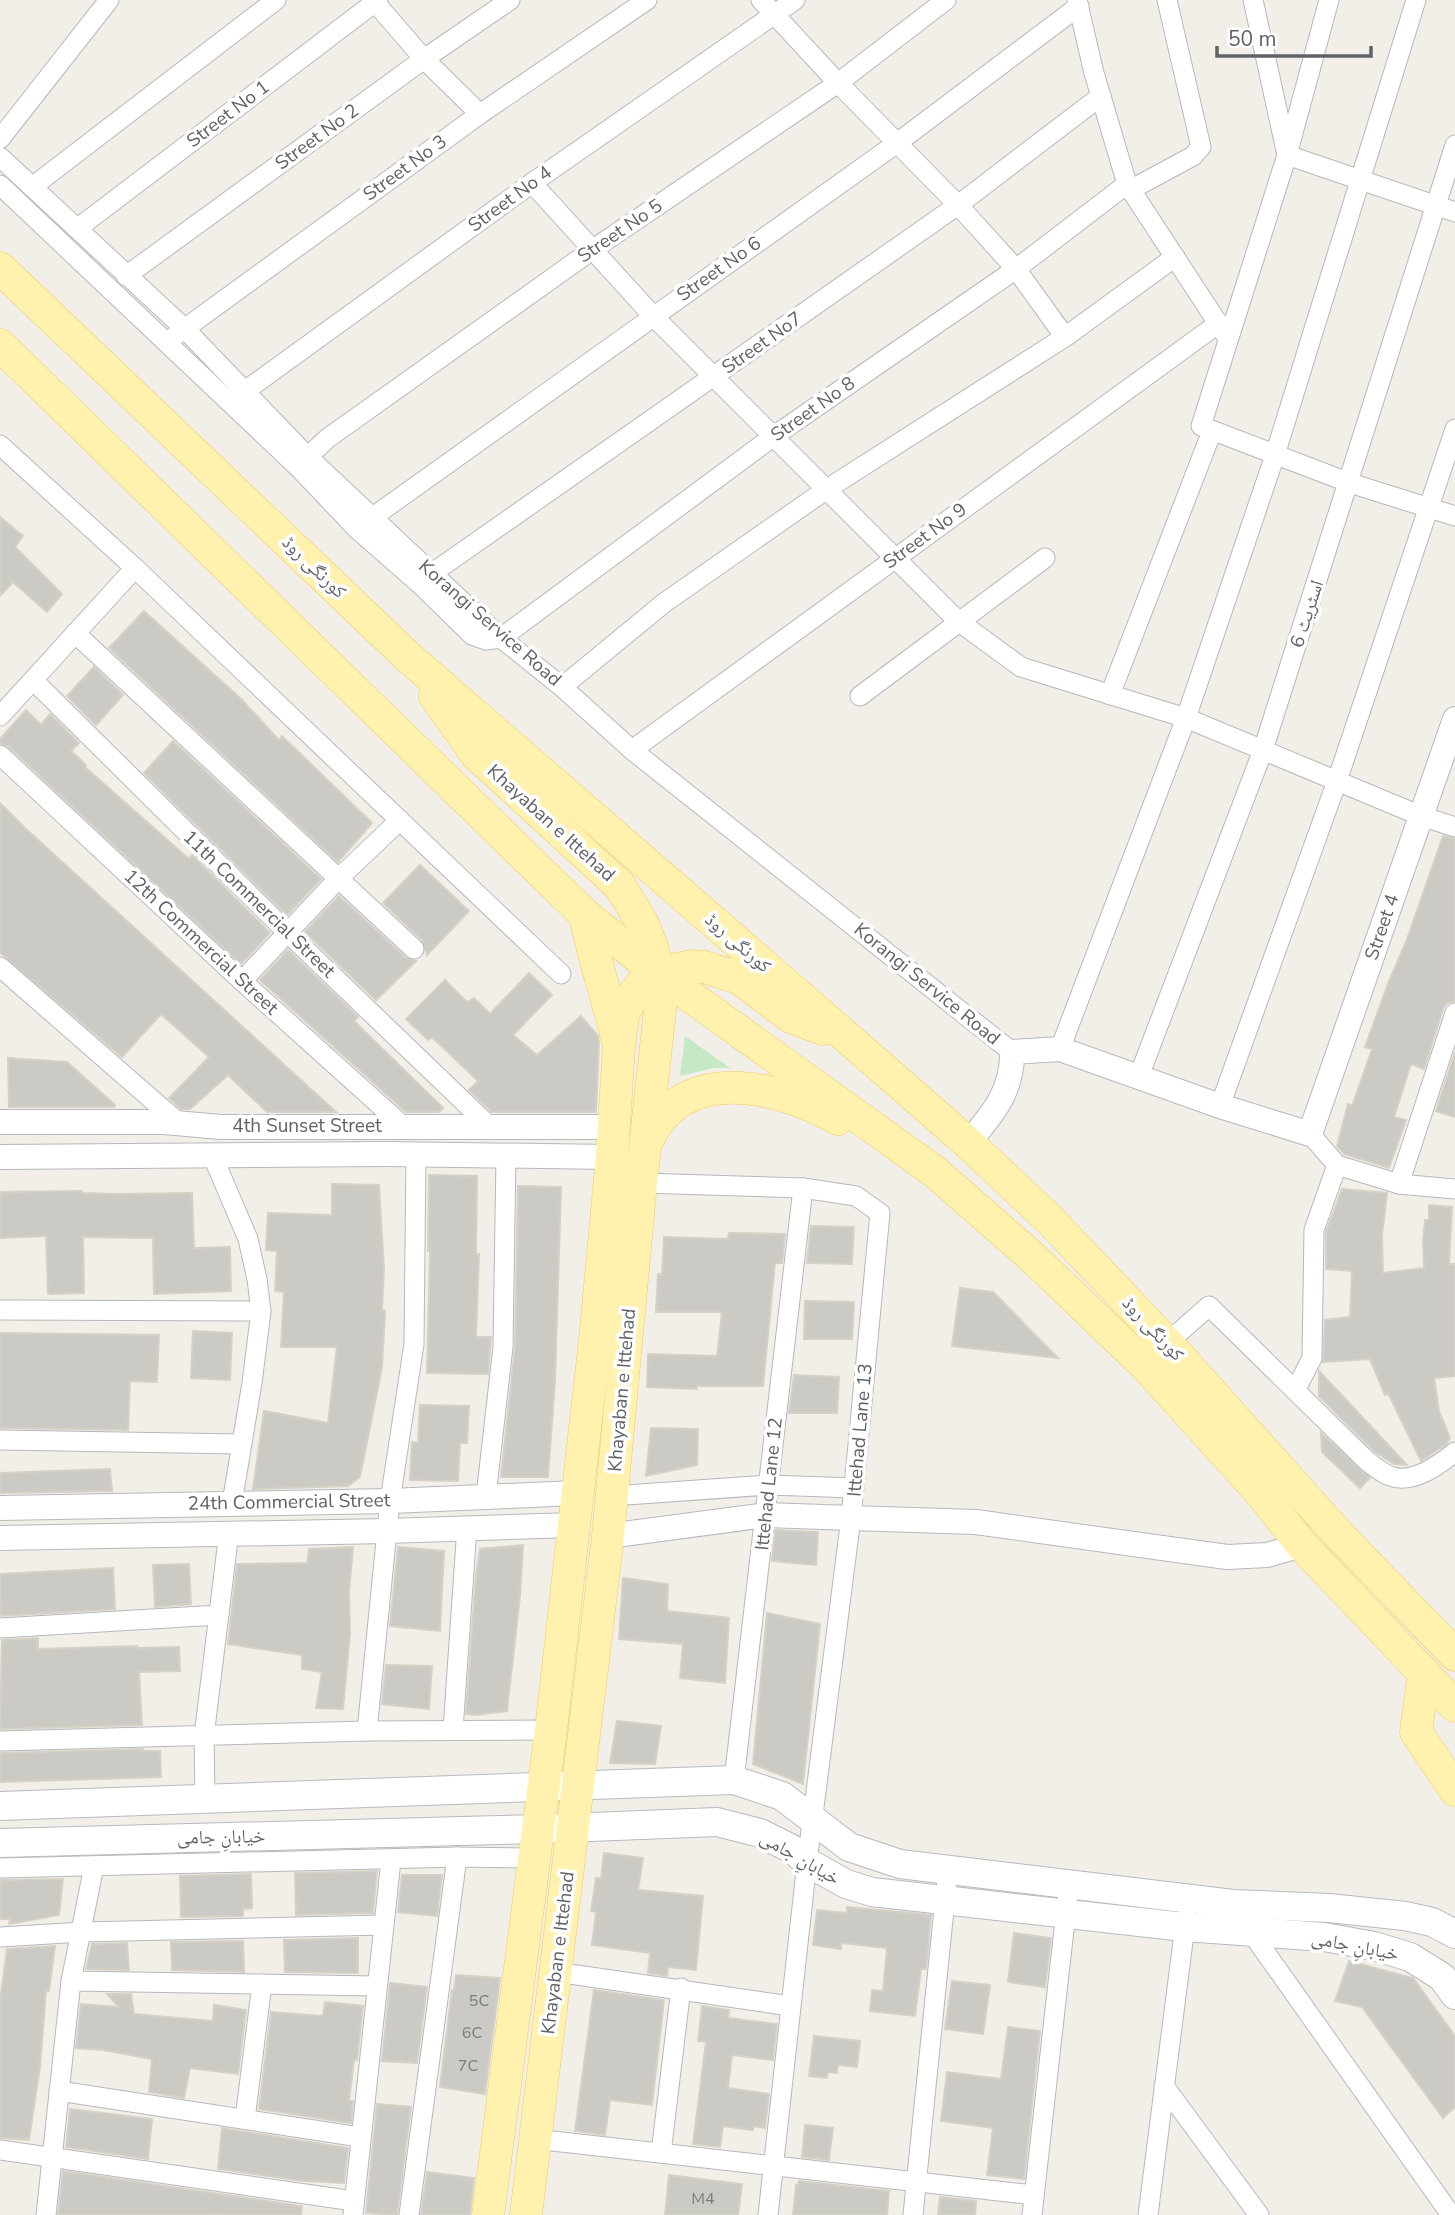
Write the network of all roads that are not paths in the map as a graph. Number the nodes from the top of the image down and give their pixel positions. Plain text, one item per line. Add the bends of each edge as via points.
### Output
1 (109, 0) edge
2 (276, 0) edge
3 (510, 0) edge
4 (647, 0) edge
5 (795, 0) edge
6 (946, 0) edge
7 (1167, 0) edge
8 (1253, 0) edge
9 (1329, 0) edge
10 (1416, 0) edge
11 (375, 1) edge
12 (1078, 3) edge
13 (768, 7) edge
14 (424, 59) junction
15 (838, 83) junction
16 (1101, 96) junction
17 (480, 114) junction
18 (0, 139) edge
19 (897, 143) junction
20 (1455, 145) edge
21 (1287, 155) junction
22 (0, 157) edge
23 (1362, 180) junction
24 (531, 183) junction
25 (0, 185) edge
26 (32, 187) junction
27 (1128, 187) junction
28 (958, 205) junction
29 (1435, 206) junction
30 (1455, 212) edge
31 (78, 228) junction
32 (592, 250) junction
33 (1175, 257) junction
34 (0, 268) edge
35 (1016, 269) junction
36 (126, 276) junction
37 (653, 316) junction
38 (1219, 323) junction
39 (184, 328) junction
40 (1065, 337) junction
41 (1228, 341) junction
42 (167, 342) junction
43 (0, 345) edge
44 (714, 376) junction
45 (246, 391) junction
46 (234, 408) junction
47 (1455, 429) edge
48 (1212, 431) junction
49 (774, 436) junction
50 (0, 445) edge
51 (1275, 455) junction
52 (302, 461) junction
53 (1350, 483) junction
54 (827, 489) junction
55 (1428, 506) junction
56 (1455, 516) edge
57 (364, 523) junction
58 (895, 557) junction
59 (1045, 558) dead end
60 (135, 568) junction
61 (426, 579) junction
62 (958, 621) junction
63 (75, 633) junction
64 (500, 638) junction
65 (407, 656) junction
66 (33, 680) junction
67 (562, 687) junction
68 (1110, 695) junction
69 (860, 696) dead end
70 (0, 716) edge
71 (1186, 718) junction
72 (1455, 719) edge
73 (632, 750) junction
74 (1263, 750) junction
75 (0, 755) edge
76 (1337, 780) junction
77 (1421, 816) junction
78 (400, 820) junction
79 (1455, 827) edge
80 (338, 878) junction
81 (585, 915) junction
82 (287, 932) junction
83 (414, 950) dead end
84 (659, 973) junction
85 (561, 974) dead end
86 (4, 978) edge
87 (242, 981) junction
88 (1455, 1013) edge
89 (660, 1021) junction
90 (621, 1031) junction
91 (850, 1040) junction
92 (1060, 1049) junction
93 (1012, 1052) junction
94 (1139, 1076) junction
95 (1220, 1105) junction
96 (0, 1122) edge
97 (172, 1123) junction
98 (488, 1125) junction
99 (394, 1126) junction
100 (221, 1127) junction
101 (1310, 1135) junction
102 (613, 1142) junction
103 (968, 1143) junction
104 (645, 1146) junction
105 (386, 1154) junction
106 (416, 1154) junction
107 (219, 1156) junction
108 (506, 1156) junction
109 (0, 1157) edge
110 (166, 1157) junction
111 (1337, 1165) junction
112 (935, 1172) junction
113 (641, 1183) junction
114 (1399, 1184) junction
115 (803, 1188) junction
116 (1455, 1189) edge
117 (0, 1310) edge
118 (261, 1311) junction
119 (1167, 1343) junction
120 (1296, 1389) junction
121 (0, 1440) edge
122 (240, 1444) junction
123 (1455, 1452) edge
124 (769, 1485) junction
125 (854, 1488) junction
126 (577, 1493) junction
127 (486, 1496) junction
128 (612, 1496) junction
129 (390, 1501) junction
130 (232, 1503) junction
131 (0, 1508) edge
132 (766, 1515) junction
133 (851, 1518) junction
134 (574, 1525) junction
135 (467, 1527) junction
136 (387, 1531) junction
137 (229, 1532) junction
138 (608, 1536) junction
139 (0, 1538) edge
140 (1308, 1550) junction
141 (219, 1615) junction
142 (0, 1628) edge
143 (1451, 1651) edge
144 (1420, 1669) junction
145 (1455, 1706) edge
146 (453, 1730) junction
147 (551, 1730) junction
148 (367, 1731) junction
149 (204, 1736) junction
150 (0, 1741) edge
151 (734, 1780) junction
152 (579, 1786) junction
153 (544, 1787) junction
154 (1455, 1790) edge
155 (205, 1800) junction
156 (0, 1805) edge
157 (812, 1819) junction
158 (574, 1827) junction
159 (0, 1843) edge
160 (538, 1843) junction
161 (457, 1857) junction
162 (391, 1860) junction
163 (94, 1866) junction
164 (0, 1868) edge
165 (948, 1870) junction
166 (806, 1875) junction
167 (946, 1899) junction
168 (1074, 1899) junction
169 (1181, 1912) junction
170 (383, 1925) junction
171 (82, 1932) junction
172 (1251, 1932) junction
173 (1455, 1934) edge
174 (0, 1937) edge
175 (556, 1972) junction
176 (71, 1981) junction
177 (262, 1984) junction
178 (377, 1986) junction
179 (681, 1988) junction
180 (1455, 1995) edge
181 (790, 2006) junction
182 (1164, 2086) junction
183 (59, 2091) junction
184 (245, 2119) junction
185 (360, 2137) junction
186 (535, 2139) junction
187 (0, 2150) edge
188 (661, 2153) junction
189 (51, 2158) junction
190 (774, 2165) junction
191 (917, 2181) junction
192 (1034, 2195) junction
193 (354, 2208) edge
194 (46, 2215) edge
195 (409, 2215) edge
196 (488, 2215) edge
197 (526, 2215) edge
198 (768, 2215) edge
199 (914, 2215) edge
200 (1032, 2215) edge
201 (1149, 2215) edge
202 (1259, 2215) edge
203 (1451, 2215) edge

1 - 18 street
2 - 26 street
3 - 14 street, Street No 2
4 - 17 street, Street No 3
5 - 13 street, Street No 4
6 - 15 street, Street No 5
7 - 27 street, Street No 8 via 1201,147 1193,156
8 - 21 street
9 - 21 street
10 - 23 street
11 - 14 street
11 - 31 street, Street No 1
12 - 16 street
12 - 19 street, Street No 6
13 - 15 street
13 - 24 street, Street No 4
14 - 17 street
14 - 36 street, Street No 2
15 - 19 street
15 - 32 street, Street No 5
16 - 27 street
16 - 28 street, Street No7
17 - 39 street, Street No 3
19 - 28 street
19 - 37 street, Street No 6
20 - 29 street, اسٹریٹ 6
21 - 23 street
21 - 41 street
22 - 26 street
23 - 29 street
23 - 51 street
24 - 32 street
24 - 45 street, Street No 4
25 - 42 street
26 - 31 street
27 - 33 street
27 - 35 street, Street No 8
28 - 35 street
28 - 44 street, Street No7
29 - 30 street
29 - 53 street, اسٹریٹ 6
31 - 36 street
32 - 37 street
32 - 52 street, Street No 5
33 - 38 street
33 - 40 street
34 - 65 main road, کورنگی روڈ
35 - 40 street
35 - 49 street, Street No 8
36 - 39 street
37 - 44 street
37 - 57 street, Street No 6
38 - 41 street
38 - 58 street, Street No 9
39 - 42 street, Street No 3
39 - 45 street
40 - 54 street
41 - 48 street via 1201,426
42 - 46 street
43 - 81 main road, کورنگی روڈ
44 - 49 street
44 - 61 street, Street No7
45 - 46 street, Street No 4
45 - 52 street
46 - 52 street
47 - 55 street
48 - 51 street
48 - 68 street
49 - 54 street
49 - 64 street, Street No 8
50 - 60 street
51 - 53 street
51 - 71 street
52 - 57 street, Korangi Service Road
53 - 55 street
53 - 74 street, اسٹریٹ 6
54 - 58 street
54 - 67 street via 664,603
55 - 56 street
55 - 76 street
57 - 61 street, Korangi Service Road
58 - 62 street
58 - 73 street, Street No 9
59 - 62 street
60 - 63 street
60 - 78 street
61 - 64 street, Korangi Service Road
62 - 68 street via 1021,667
62 - 69 street
63 - 66 street
63 - 80 street
64 - 67 street, Korangi Service Road
65 - 84 main road, Khayaban e Ittehad via 476,754 620,886 643,923
65 - 91 main road, کورنگی روڈ
66 - 70 street
66 - 82 street, 11th Commercial Street
67 - 73 street, Korangi Service Road
68 - 71 street
71 - 74 street
71 - 92 street
72 - 77 street, Street 4
73 - 93 street, Korangi Service Road
74 - 76 street
74 - 94 street, اسٹریٹ 6
75 - 87 street, 12th Commercial Street
76 - 77 street
76 - 95 street
77 - 79 street
77 - 101 street, Street 4
78 - 80 street
78 - 85 street
80 - 82 street
80 - 83 street
81 - 84 main road, کورنگی روڈ
81 - 90 main road via 593,953
82 - 87 street
82 - 98 street, 11th Commercial Street
84 - 89 main road, Khayaban e Ittehad
84 - 90 main road via 631,998
84 - 91 main road via 692,966 739,978 791,1017
84 - 112 main road, کورنگی روڈ
86 - 97 street
87 - 99 street, 12th Commercial Street
88 - 114 street
89 - 90 main road via 655,1010 644,1005 631,1007
89 - 104 main road, Khayaban e Ittehad
90 - 102 main road, Khayaban e Ittehad
91 - 103 main road, کورنگی روڈ
92 - 93 street, Korangi Service Road
92 - 94 street, Korangi Service Road
93 - 103 street, Korangi Service Road via 1013,1069 1002,1100
94 - 95 street, Korangi Service Road
95 - 101 street, Korangi Service Road
96 - 97 street, 4th Sunset Street
97 - 100 street, 4th Sunset Street
97 - 110 street via 175,1139
98 - 99 street, 4th Sunset Street
98 - 102 street, 4th Sunset Street
99 - 100 street, 4th Sunset Street
99 - 105 street
100 - 107 street via 213,1143
101 - 111 street, Korangi Service Road
102 - 108 street, 4th Sunset Street
102 - 126 main road, Khayaban e Ittehad
103 - 119 main road, کورنگی روڈ via 1051,1220
104 - 112 main road via 656,1122 688,1095 744,1088 816,1107
104 - 113 main road, Khayaban e Ittehad
105 - 106 street, 4th Sunset Street
105 - 107 street, 4th Sunset Street
106 - 108 street, 4th Sunset Street
106 - 129 street via 414,1344
107 - 110 street, 4th Sunset Street
107 - 118 street via 248,1239
108 - 127 street via 503,1347
109 - 110 street, 4th Sunset Street
111 - 114 street
111 - 120 street via 1314,1230 1312,1358
112 - 140 main road, کورنگی روڈ via 1145,1365
113 - 115 street, Ittehad Lane 13
113 - 128 main road, Khayaban e Ittehad
114 - 116 street
115 - 124 street, Ittehad Lane 12
115 - 125 street, Ittehad Lane 13 via 856,1196 880,1213
117 - 118 street
118 - 122 street
119 - 120 street via 1209,1306
119 - 143 main road, کورنگی روڈ via 1338,1534
120 - 123 street via 1367,1461 1392,1477 1421,1474
121 - 122 street
122 - 130 street
124 - 125 street
124 - 128 street
124 - 132 street, Ittehad Lane 12
125 - 133 street, Ittehad Lane 13
126 - 127 street, 24th Commercial Street
126 - 134 main road, Khayaban e Ittehad
127 - 129 street, 24th Commercial Street
128 - 138 main road, Khayaban e Ittehad
129 - 130 street, 24th Commercial Street
129 - 136 street
130 - 131 street, 24th Commercial Street
132 - 133 street
132 - 138 street
132 - 151 street, Ittehad Lane 12
133 - 140 street via 976,1522 1227,1557
133 - 157 street, Ittehad Lane 13
134 - 135 street, 24th Commercial Street
134 - 147 main road, Khayaban e Ittehad
135 - 136 street, 24th Commercial Street
135 - 146 street
136 - 137 street, 24th Commercial Street
136 - 148 street
137 - 139 street, 24th Commercial Street
137 - 141 street
138 - 152 main road, Khayaban e Ittehad
140 - 144 main road, کورنگی روڈ
141 - 142 street
141 - 149 street
144 - 145 main road, کورنگی روڈ
144 - 154 main road via 1416,1732
146 - 147 street
146 - 148 street
147 - 153 main road, Khayaban e Ittehad
148 - 149 street
149 - 150 street
149 - 155 street
151 - 152 main road, خیابانِ جامی
151 - 157 main road, خیابانِ جامی via 782,1796
152 - 153 main road, خیابانِ جامی
152 - 158 main road, Khayaban e Ittehad
153 - 155 main road, خیابانِ جامی
153 - 160 main road, Khayaban e Ittehad
155 - 156 main road, خیابانِ جامی
157 - 165 main road, خیابانِ جامی via 866,1854
157 - 166 street, Ittehad Lane 13
158 - 160 main road, خیابانِ جامی
158 - 166 main road, خیابانِ جامی via 717,1822 760,1833 792,1849
158 - 175 main road, Khayaban e Ittehad
159 - 160 main road, خیابانِ جامی
160 - 161 street
160 - 196 main road, Khayaban e Ittehad
161 - 162 street
161 - 195 street
162 - 163 street
162 - 170 street
163 - 164 street
163 - 171 street
165 - 167 street
165 - 168 main road, خیابانِ جامی
166 - 167 main road, خیابانِ جامی via 872,1892
166 - 181 street, Ittehad Lane 13
167 - 168 main road, خیابانِ جامی
167 - 191 street
168 - 169 main road, خیابانِ جامی
168 - 192 street
169 - 172 main road, خیابانِ جامی
169 - 173 main road, خیابانِ جامی via 1405,1916 1433,1922
169 - 182 street
170 - 171 street
170 - 178 street
171 - 174 street
171 - 176 street
172 - 180 main road, خیابانِ جامی via 1324,1937 1386,1949 1410,1957 1442,1977
172 - 203 street
175 - 179 street
175 - 186 main road, Khayaban e Ittehad
176 - 177 street
176 - 183 street
177 - 178 street
177 - 184 street
178 - 185 street
179 - 181 street
179 - 188 street
181 - 190 street, Ittehad Lane 13
182 - 201 street
182 - 202 street
183 - 184 street
183 - 189 street
184 - 185 street
185 - 193 street
186 - 188 street
186 - 197 main road, Khayaban e Ittehad
187 - 189 street
188 - 190 street
189 - 193 street
189 - 194 street
190 - 191 street
190 - 198 street, Ittehad Lane 13
191 - 192 street
191 - 199 street
192 - 200 street

